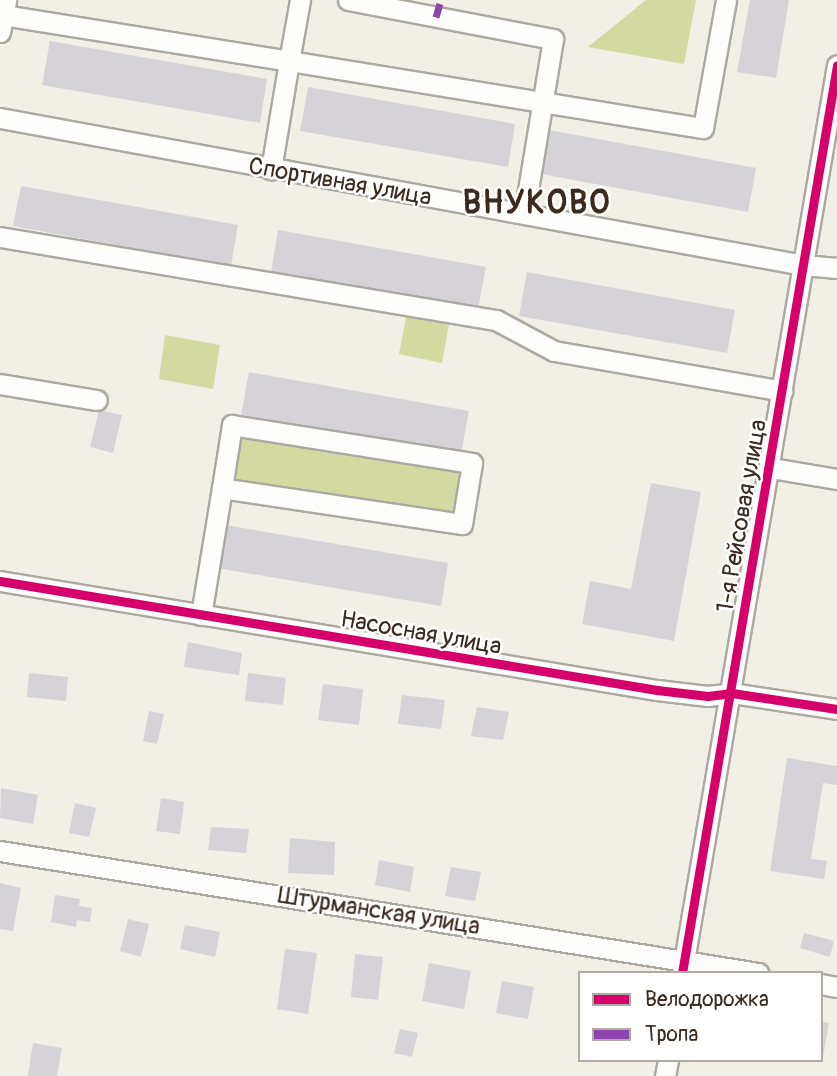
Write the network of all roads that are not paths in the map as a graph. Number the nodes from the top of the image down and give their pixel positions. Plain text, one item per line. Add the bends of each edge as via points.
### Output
1 (300, 0) edge
2 (348, 0) edge
3 (726, 0) edge
4 (3, 16) edge
5 (289, 61) junction
6 (837, 68) edge
7 (542, 103) junction
8 (0, 118) edge
9 (271, 170) junction
10 (524, 214) junction
11 (0, 237) edge
12 (803, 265) junction
13 (837, 268) edge
14 (0, 384) edge
15 (783, 390) junction
16 (97, 400) dead end
17 (771, 468) junction
18 (837, 479) edge
19 (222, 488) junction
20 (0, 581) edge
21 (201, 615) junction
22 (732, 693) junction
23 (837, 709) edge
24 (0, 851) edge
25 (683, 966) edge
26 (737, 971) edge

1 - 5 street
2 - 7 street via 553,39
3 - 7 street via 703,128
4 - 5 street
5 - 7 street
5 - 9 street
6 - 12 street, 1-я Рейсовая улица
7 - 10 street
8 - 9 street, Спортивная улица
9 - 10 street, Спортивная улица
10 - 12 street, Спортивная улица
11 - 15 street via 496,320 554,351
12 - 13 street, Спортивная улица
12 - 15 street, 1-я Рейсовая улица
14 - 16 street
15 - 17 street, 1-я Рейсовая улица
17 - 18 street
17 - 22 street, 1-я Рейсовая улица
19 - 19 street via 461,524 472,463 232,425
19 - 21 street
20 - 21 street, Насосная улица
21 - 22 street, Насосная улица via 657,690 708,696
22 - 23 street, Насосная улица
22 - 25 street, 1-я Рейсовая улица
24 - 25 street, Штурманская улица
25 - 26 street, Штурманская улица

